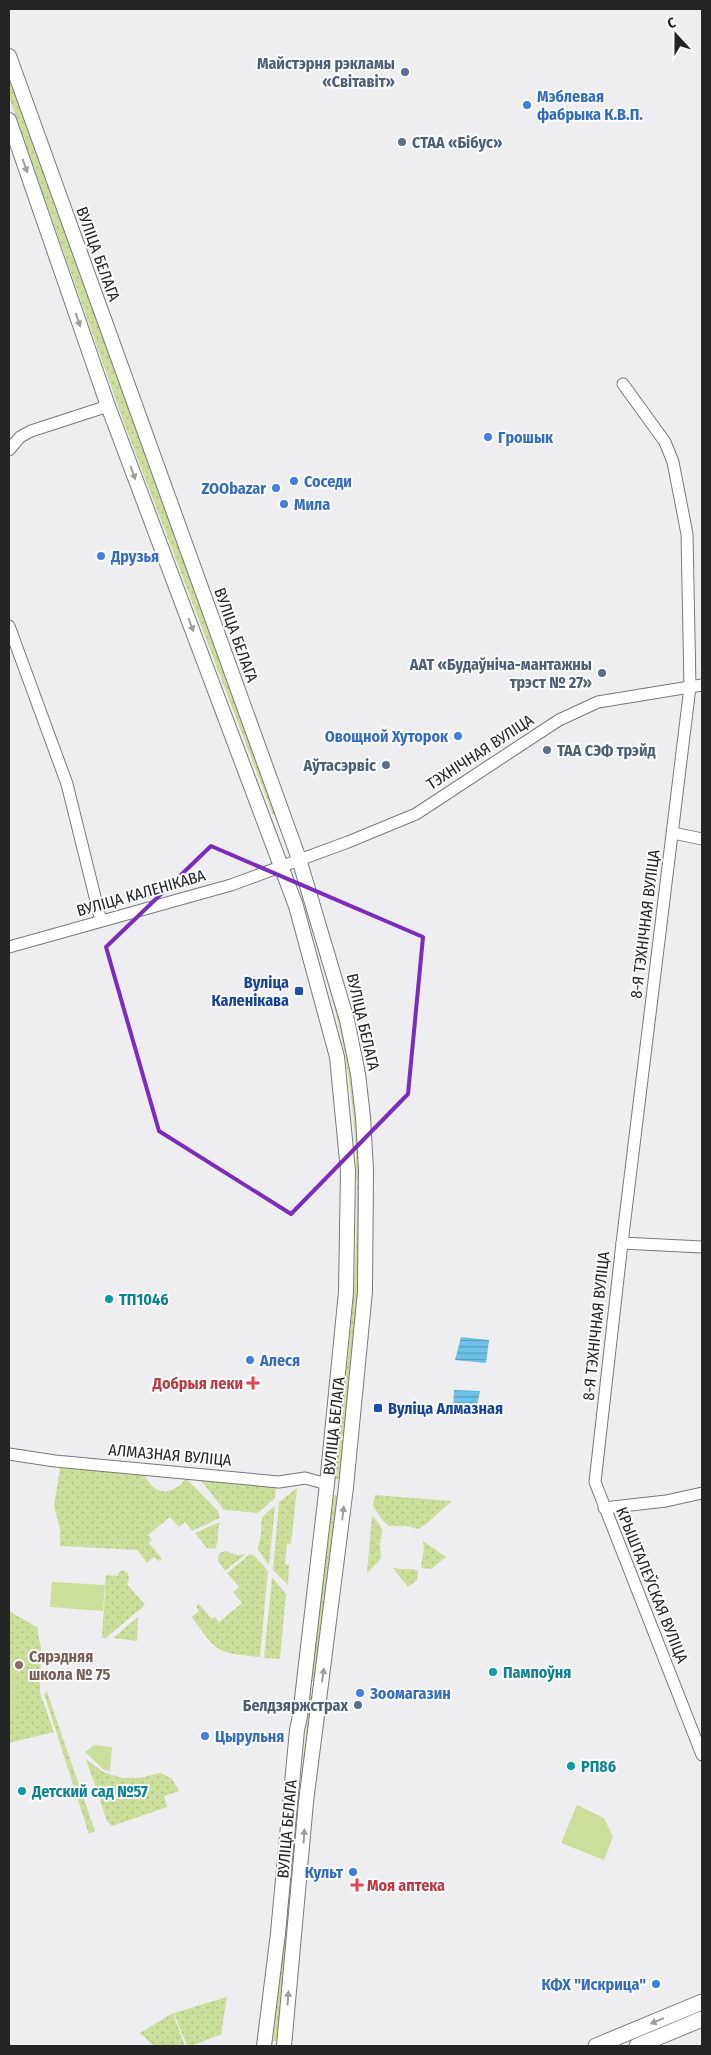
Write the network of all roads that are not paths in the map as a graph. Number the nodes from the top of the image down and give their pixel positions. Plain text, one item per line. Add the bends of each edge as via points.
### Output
1 (9, 56) edge
2 (9, 120) edge
3 (623, 384) dead end
4 (108, 406) junction
5 (9, 450) edge
6 (9, 626) edge
7 (702, 685) edge
8 (690, 688) junction
9 (672, 834) junction
10 (702, 839) edge
11 (299, 859) junction
12 (281, 866) junction
13 (101, 921) junction
14 (9, 947) edge
15 (622, 1243) junction
16 (702, 1248) edge
17 (9, 1454) edge
18 (595, 1482) joint
19 (327, 1484) junction
20 (702, 1493) edge
21 (604, 1508) junction
22 (702, 1754) edge
23 (702, 2002) edge
24 (702, 2019) edge
25 (264, 2046) edge
26 (284, 2046) edge
27 (596, 2046) edge
28 (637, 2046) edge

1 - 11 street, ВУЛІЦА БЕЛАГА
2 -> 4 street, ВУЛІЦА БЕЛАГА
3 - 8 street, 8-Я ТЭХНІЧНАЯ ВУЛІЦА via 665,442 673,462 687,534
4 - 5 street via 31,431 20,437
4 -> 12 street, ВУЛІЦА БЕЛАГА
6 - 13 street via 67,784
7 - 8 street, ТЭХНІЧНАЯ ВУЛІЦА
8 - 9 street, 8-Я ТЭХНІЧНАЯ ВУЛІЦА
8 - 11 street, ТЭХНІЧНАЯ ВУЛІЦА via 598,702 559,720 416,814
9 - 10 street
9 - 15 street, 8-Я ТЭХНІЧНАЯ ВУЛІЦА
11 - 12 street, ТЭХНІЧНАЯ ВУЛІЦА
26 -> 11 street, ВУЛІЦА БЕЛАГА via 306,1802 343,1511 365,1282 366,1170 358,1074 344,1011
12 - 13 street, ВУЛІЦА КАЛЕНІКАВА via 231,885
12 - 19 street, ВУЛІЦА БЕЛАГА via 296,906 337,1057 348,1171 346,1292
13 - 14 street, ВУЛІЦА КАЛЕНІКАВА
15 - 16 street
15 - 18 street, 8-Я ТЭХНІЧНАЯ ВУЛІЦА
17 - 19 street, АЛМАЗНАЯ ВУЛІЦА via 279,1482 305,1478
18 - 21 street, КРЫШТАЛЕЎСКАЯ ВУЛІЦА
19 - 25 street, ВУЛІЦА БЕЛАГА
20 - 21 street
21 - 22 street, КРЫШТАЛЕЎСКАЯ ВУЛІЦА
23 -> 27 main road
24 - 28 main road

